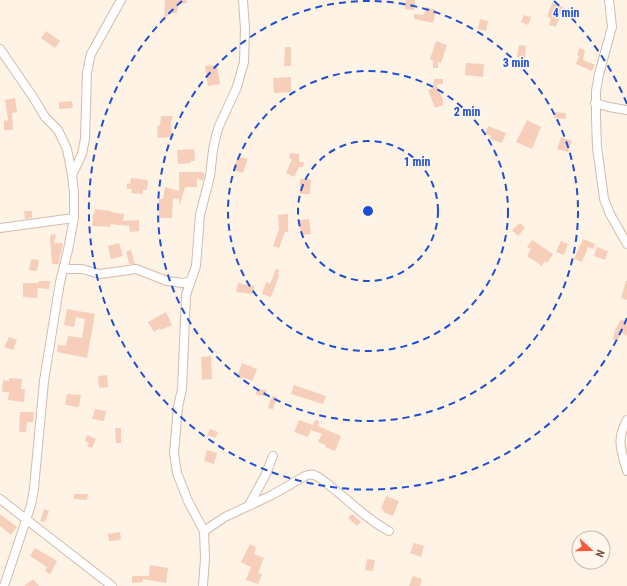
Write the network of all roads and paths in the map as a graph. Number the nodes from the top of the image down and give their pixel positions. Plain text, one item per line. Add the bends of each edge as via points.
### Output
1 (121, 0) edge
2 (243, 0) edge
3 (609, 0) edge
4 (0, 49) edge
5 (596, 103) junction
6 (627, 110) edge
7 (72, 175) junction
8 (74, 218) junction
9 (0, 228) edge
10 (627, 244) edge
11 (64, 269) junction
12 (191, 281) junction
13 (627, 420) edge
14 (273, 456) dead end
15 (627, 471) edge
16 (0, 499) edge
17 (249, 505) junction
18 (27, 518) junction
19 (204, 531) junction
20 (389, 531) dead end
21 (4, 586) edge
22 (112, 586) edge
23 (204, 586) edge

1 - 7 street via 91,54 87,72 85,139 82,154
2 - 12 street via 246,29 244,62 212,150 210,176 200,214 196,266
3 - 5 street via 612,27 599,74
4 - 7 street via 45,117 58,130 67,150
5 - 6 street
5 - 10 street via 597,147 604,199
7 - 8 street
8 - 9 street
8 - 11 street
11 - 12 street via 82,269 100,274 136,269 167,281
11 - 18 street via 44,381 34,488
12 - 19 street via 186,295 182,389 178,408 175,462 188,501
13 - 15 street via 621,432 620,442
14 - 17 street
16 - 18 street
17 - 19 street
17 - 20 street via 272,496 305,476 315,475 378,526
18 - 21 street
18 - 22 street
19 - 23 street

